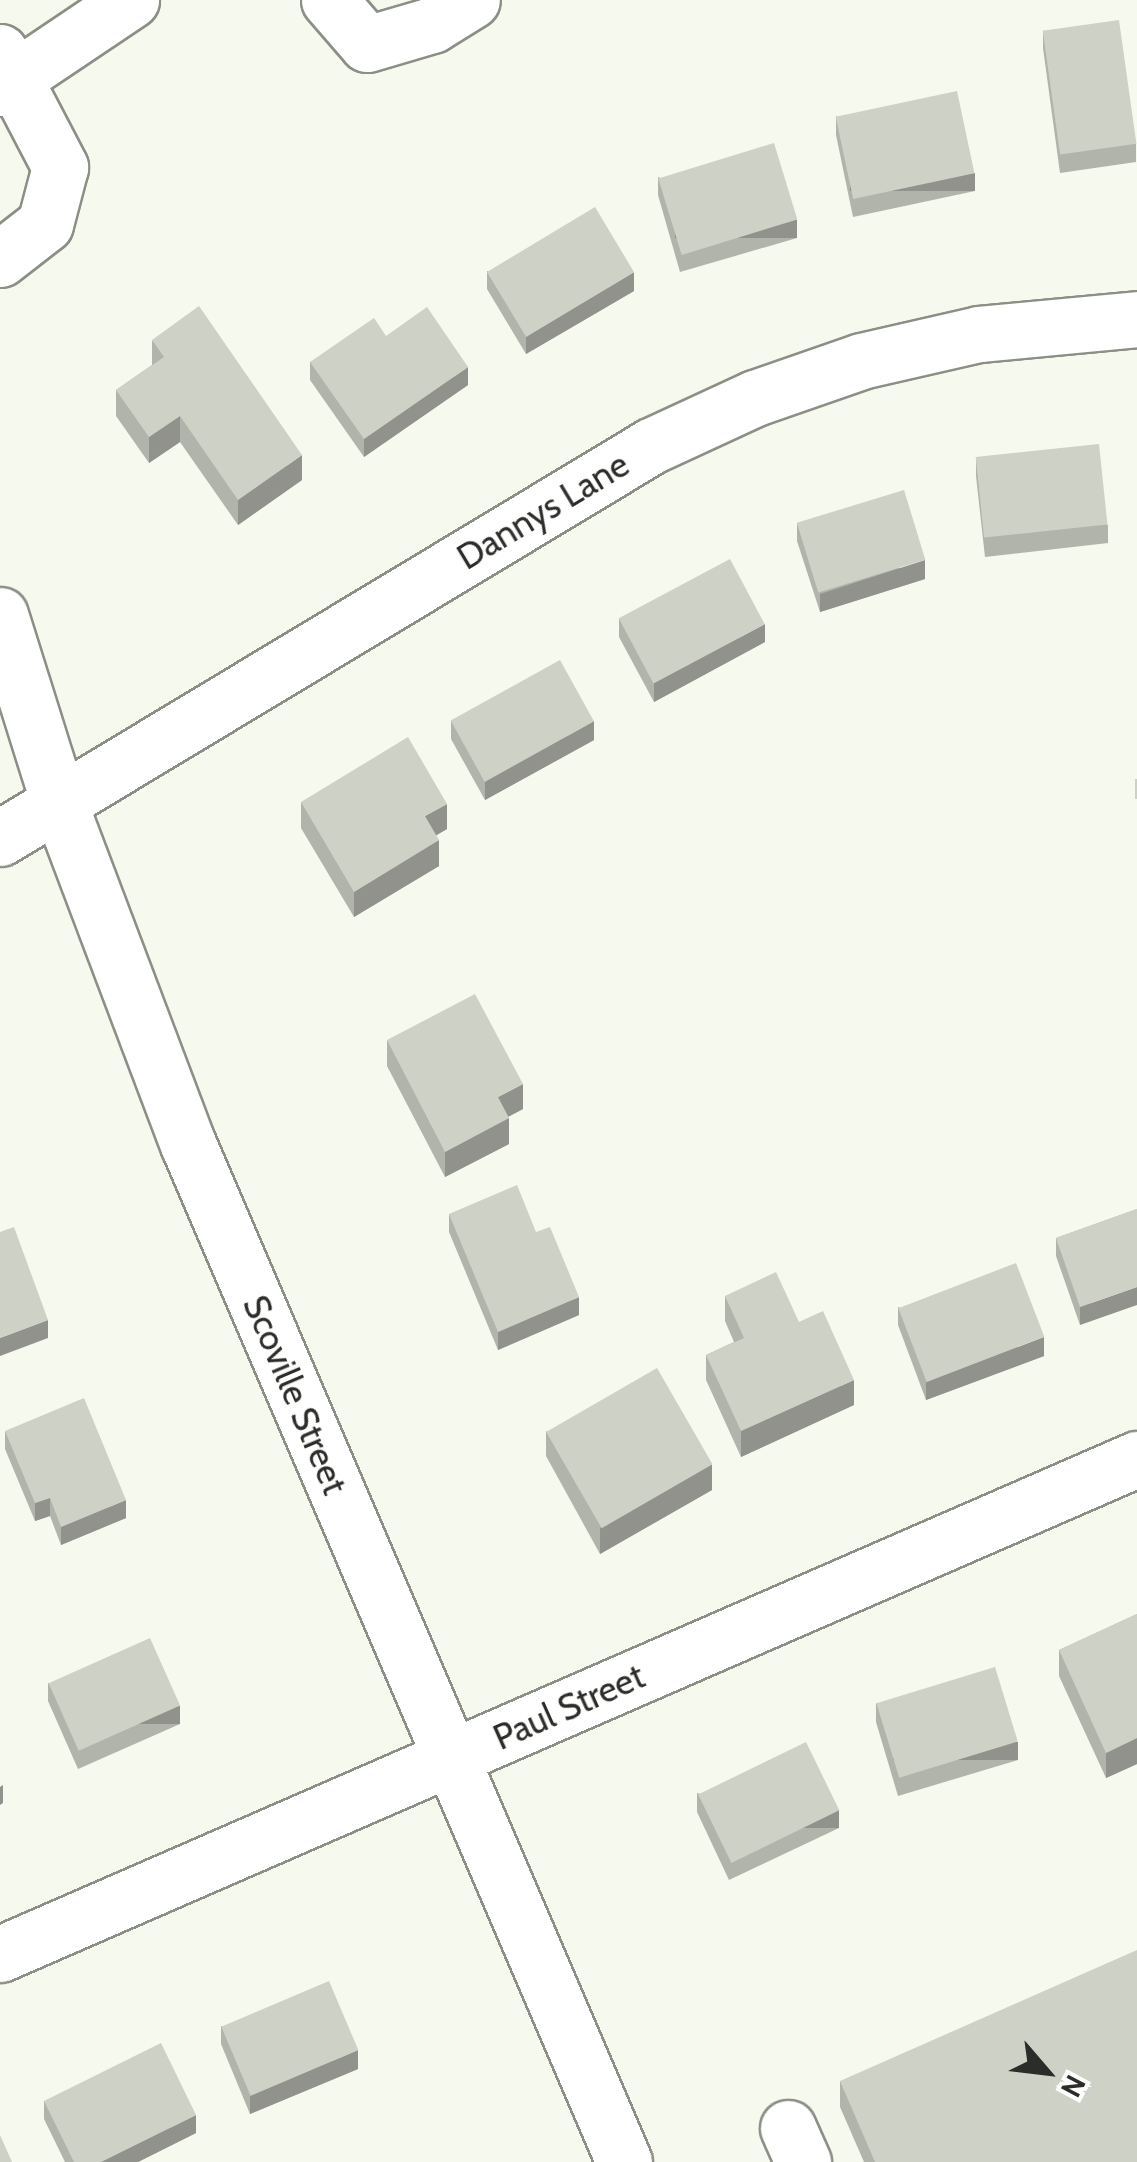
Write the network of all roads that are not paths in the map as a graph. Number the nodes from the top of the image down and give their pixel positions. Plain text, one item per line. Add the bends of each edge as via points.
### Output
1 (131, 0) edge
2 (330, 0) edge
3 (472, 0) edge
4 (5, 73) edge
5 (0, 259) edge
6 (1137, 319) edge
7 (0, 615) edge
8 (59, 802) junction
9 (0, 838) edge
10 (1137, 1459) edge
11 (452, 1758) junction
12 (0, 1954) edge
13 (624, 2162) edge

1 - 4 street
2 - 3 street via 367,44 432,25
4 - 5 street via 60,166 45,224
6 - 8 street, Dannys Lane via 979,334 861,361 754,398 651,446
7 - 8 street, Scoville Street
8 - 9 street, Dannys Lane
8 - 11 street, Scoville Street via 188,1144
10 - 11 street, Paul Street
11 - 12 street, Paul Street
11 - 13 street, Scoville Street

